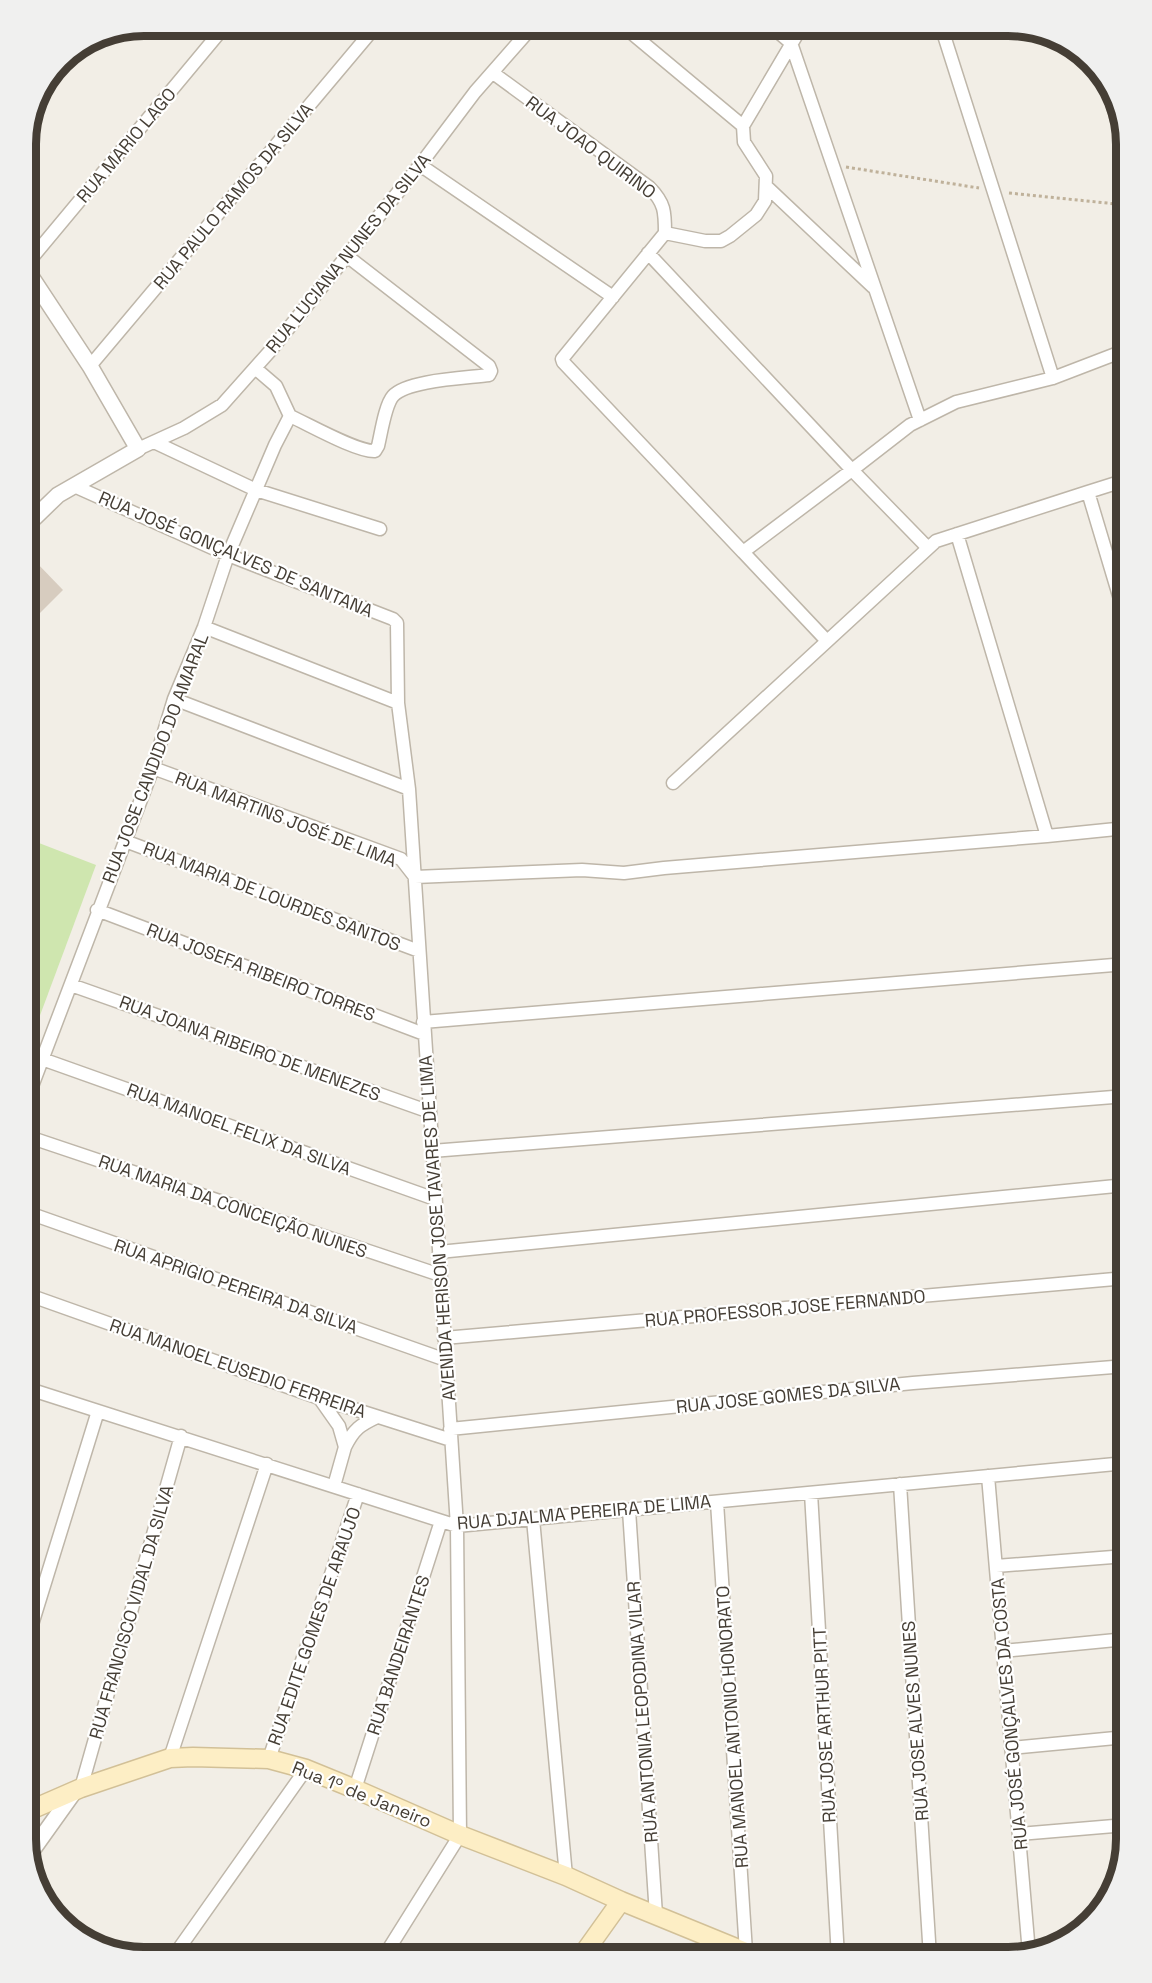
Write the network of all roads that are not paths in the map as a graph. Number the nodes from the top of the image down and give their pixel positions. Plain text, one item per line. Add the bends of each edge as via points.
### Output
1 (217, 36) edge
2 (368, 36) edge
3 (525, 36) edge
4 (635, 36) edge
5 (783, 36) edge
6 (796, 36) edge
7 (943, 36) edge
8 (791, 43) junction
9 (493, 74) junction
10 (743, 126) junction
11 (420, 165) junction
12 (767, 187) junction
13 (664, 233) junction
14 (648, 253) junction
15 (36, 255) edge
16 (347, 256) junction
17 (36, 282) edge
18 (875, 289) junction
19 (613, 297) junction
20 (1116, 354) edge
21 (90, 366) junction
22 (255, 368) junction
23 (1053, 378) junction
24 (290, 416) junction
25 (920, 420) junction
26 (154, 442) junction
27 (138, 449) junction
28 (852, 470) junction
29 (1116, 483) edge
30 (74, 486) junction
31 (256, 490) junction
32 (1088, 492) junction
33 (36, 514) edge
34 (380, 529) dead end
35 (957, 534) junction
36 (928, 548) junction
37 (743, 552) junction
38 (228, 555) junction
39 (1116, 586) edge
40 (397, 623) joint
41 (204, 627) junction
42 (827, 641) junction
43 (174, 699) junction
44 (398, 703) junction
45 (153, 768) junction
46 (673, 783) dead end
47 (409, 789) junction
48 (1116, 829) edge
49 (1047, 837) junction
50 (125, 841) junction
51 (415, 877) junction
52 (97, 910) junction
53 (419, 951) junction
54 (1116, 965) edge
55 (70, 985) junction
56 (424, 1028) junction
57 (42, 1059) junction
58 (36, 1075) edge
59 (1116, 1097) edge
60 (430, 1112) junction
61 (36, 1139) edge
62 (432, 1152) junction
63 (1116, 1186) edge
64 (435, 1198) junction
65 (36, 1216) edge
66 (439, 1252) junction
67 (440, 1275) junction
68 (1116, 1279) edge
69 (36, 1298) edge
70 (444, 1338) junction
71 (446, 1360) junction
72 (1116, 1367) edge
73 (36, 1391) edge
74 (320, 1399) junction
75 (98, 1411) junction
76 (377, 1417) junction
77 (450, 1434) junction
78 (181, 1436) junction
79 (345, 1447) junction
80 (267, 1464) junction
81 (1116, 1464) edge
82 (988, 1476) junction
83 (900, 1484) junction
84 (334, 1486) junction
85 (811, 1492) junction
86 (358, 1494) junction
87 (717, 1502) junction
88 (629, 1510) junction
89 (533, 1519) junction
90 (441, 1521) junction
91 (457, 1526) junction
92 (1116, 1557) edge
93 (996, 1566) junction
94 (36, 1612) edge
95 (1116, 1640) edge
96 (1003, 1651) junction
97 (1116, 1738) edge
98 (1011, 1748) junction
99 (170, 1758) junction
100 (269, 1759) junction
101 (306, 1769) junction
102 (355, 1789) junction
103 (78, 1790) junction
104 (36, 1808) edge
105 (1116, 1826) edge
106 (460, 1834) junction
107 (1019, 1834) junction
108 (36, 1845) edge
109 (566, 1876) junction
110 (621, 1901) junction
111 (656, 1915) junction
112 (1028, 1945) edge
113 (180, 1947) edge
114 (390, 1947) edge
115 (588, 1947) edge
116 (733, 1947) edge
117 (751, 1947) edge
118 (836, 1947) edge
119 (929, 1947) edge

1 - 15 street, RUA MARIO LAGO
2 - 21 street, RUA PAULO RAMOS DA SILVA
3 - 9 street, RUA LUCIANA NUNES DA SILVA
4 - 10 street
5 - 8 street
6 - 8 street
7 - 23 street
8 - 10 street
8 - 18 street
9 - 11 street, RUA LUCIANA NUNES DA SILVA
9 - 13 street, RUA JOAO QUIRINO via 659,196 664,206
10 - 12 street via 744,142 766,176
11 - 16 street, RUA LUCIANA NUNES DA SILVA
11 - 19 street
12 - 13 street via 765,201 756,215 721,241
12 - 18 street
13 - 14 street
14 - 19 street
14 - 28 street
16 - 22 street, RUA LUCIANA NUNES DA SILVA
16 - 24 street via 491,371 489,375 402,389 392,398 375,451 352,445
17 - 21 street
18 - 25 street
19 - 37 street via 563,362
20 - 23 street
21 - 27 street
22 - 24 street via 276,386
22 - 26 street, RUA LUCIANA NUNES DA SILVA via 222,405
23 - 25 street via 956,402
24 - 31 street, RUA JOSE CANDIDO DO AMARAL
25 - 28 street
26 - 27 street, RUA LUCIANA NUNES DA SILVA
26 - 31 street
27 - 30 street
28 - 36 street
28 - 37 street
29 - 32 street
30 - 33 street
30 - 38 street, RUA JOSÉ GONÇALVES DE SANTANA
31 - 34 street
31 - 38 street, RUA JOSE CANDIDO DO AMARAL
32 - 35 street
32 - 39 street
35 - 36 street
35 - 49 street
36 - 42 street
37 - 42 street
38 - 40 street, RUA JOSÉ GONÇALVES DE SANTANA
38 - 41 street, RUA JOSE CANDIDO DO AMARAL
40 - 44 street, AVENIDA HERISON JOSE TAVARES DE LIMA
41 - 43 street, RUA JOSE CANDIDO DO AMARAL
41 - 44 street
42 - 46 street
43 - 45 street, RUA JOSE CANDIDO DO AMARAL
43 - 47 street
44 - 47 street, AVENIDA HERISON JOSE TAVARES DE LIMA
45 - 50 street, RUA JOSE CANDIDO DO AMARAL
45 - 51 street, RUA MARTINS JOSÉ DE LIMA via 400,859
47 - 51 street, AVENIDA HERISON JOSE TAVARES DE LIMA
48 - 49 street
49 - 51 street via 624,873 582,870
50 - 52 street, RUA JOSE CANDIDO DO AMARAL
50 - 53 street, RUA MARIA DE LOURDES SANTOS
51 - 53 street, AVENIDA HERISON JOSE TAVARES DE LIMA
52 - 55 street, RUA JOSE CANDIDO DO AMARAL
52 - 56 street, RUA JOSEFA RIBEIRO TORRES
53 - 56 street, AVENIDA HERISON JOSE TAVARES DE LIMA
54 - 56 street
55 - 57 street, RUA JOSE CANDIDO DO AMARAL
55 - 60 street, RUA JOANA RIBEIRO DE MENEZES
56 - 60 street, AVENIDA HERISON JOSE TAVARES DE LIMA
57 - 58 street, RUA JOSE CANDIDO DO AMARAL
57 - 64 street, RUA MANOEL FELIX DA SILVA
59 - 62 street
60 - 62 street, AVENIDA HERISON JOSE TAVARES DE LIMA
61 - 67 street, RUA MARIA DA CONCEIÇÃO NUNES
62 - 64 street, AVENIDA HERISON JOSE TAVARES DE LIMA
63 - 66 street
64 - 66 street, AVENIDA HERISON JOSE TAVARES DE LIMA
65 - 71 street, RUA APRIGIO PEREIRA DA SILVA
66 - 67 street, AVENIDA HERISON JOSE TAVARES DE LIMA
67 - 70 street, AVENIDA HERISON JOSE TAVARES DE LIMA
68 - 70 street, RUA PROFESSOR JOSE FERNANDO
69 - 74 street, RUA MANOEL EUSEDIO FERREIRA
70 - 71 street, AVENIDA HERISON JOSE TAVARES DE LIMA
71 - 77 street, AVENIDA HERISON JOSE TAVARES DE LIMA
72 - 77 street, RUA JOSE GOMES DA SILVA via 913,1383
73 - 75 street, RUA DJALMA PEREIRA DE LIMA
74 - 76 street, RUA MANOEL EUSEDIO FERREIRA
74 - 79 street via 339,1426
75 - 78 street, RUA DJALMA PEREIRA DE LIMA
75 - 94 street
76 - 77 street, RUA MANOEL EUSEDIO FERREIRA
76 - 79 street via 360,1425
77 - 91 street, AVENIDA HERISON JOSE TAVARES DE LIMA
78 - 80 street, RUA DJALMA PEREIRA DE LIMA
78 - 103 street, RUA FRANCISCO VIDAL DA SILVA
79 - 84 street
80 - 84 street, RUA DJALMA PEREIRA DE LIMA
80 - 99 street
81 - 82 street, RUA DJALMA PEREIRA DE LIMA
82 - 83 street, RUA DJALMA PEREIRA DE LIMA
82 - 93 street, RUA JOSÉ GONÇALVES DA COSTA
83 - 85 street, RUA DJALMA PEREIRA DE LIMA
83 - 119 street, RUA JOSE ALVES NUNES
84 - 86 street, RUA DJALMA PEREIRA DE LIMA
85 - 87 street, RUA DJALMA PEREIRA DE LIMA
85 - 118 street, RUA JOSE ARTHUR PITT
86 - 90 street, RUA DJALMA PEREIRA DE LIMA
86 - 100 street, RUA EDITE GOMES DE ARAUJO
87 - 88 street, RUA DJALMA PEREIRA DE LIMA
87 - 117 street, RUA MANOEL ANTONIO HONORATO
88 - 89 street, RUA DJALMA PEREIRA DE LIMA
88 - 111 street, RUA ANTONIA LEOPODINA VILAR
89 - 91 street, RUA DJALMA PEREIRA DE LIMA
89 - 109 street
90 - 91 street, RUA DJALMA PEREIRA DE LIMA
90 - 102 street, RUA BANDEIRANTES
91 - 106 street, AVENIDA HERISON JOSE TAVARES DE LIMA
92 - 93 street
93 - 96 street, RUA JOSÉ GONÇALVES DA COSTA
95 - 96 street
96 - 98 street, RUA JOSÉ GONÇALVES DA COSTA
97 - 98 street
98 - 107 street, RUA JOSÉ GONÇALVES DA COSTA
99 - 100 main road, Rua 1º de Janeiro
99 - 103 main road, Rua 1º de Janeiro
100 - 101 main road, Rua 1º de Janeiro
101 - 102 main road, Rua 1º de Janeiro
101 - 113 street
102 - 106 main road, Rua 1º de Janeiro
103 - 104 main road, Rua 1º de Janeiro
103 - 108 street
105 - 107 street
106 - 109 main road, Rua 1º de Janeiro
106 - 114 street
107 - 112 street, RUA JOSÉ GONÇALVES DA COSTA
109 - 110 main road, Rua 1º de Janeiro
110 - 111 main road, Rua 1º de Janeiro
110 - 115 main road
111 - 116 main road, Rua 1º de Janeiro

